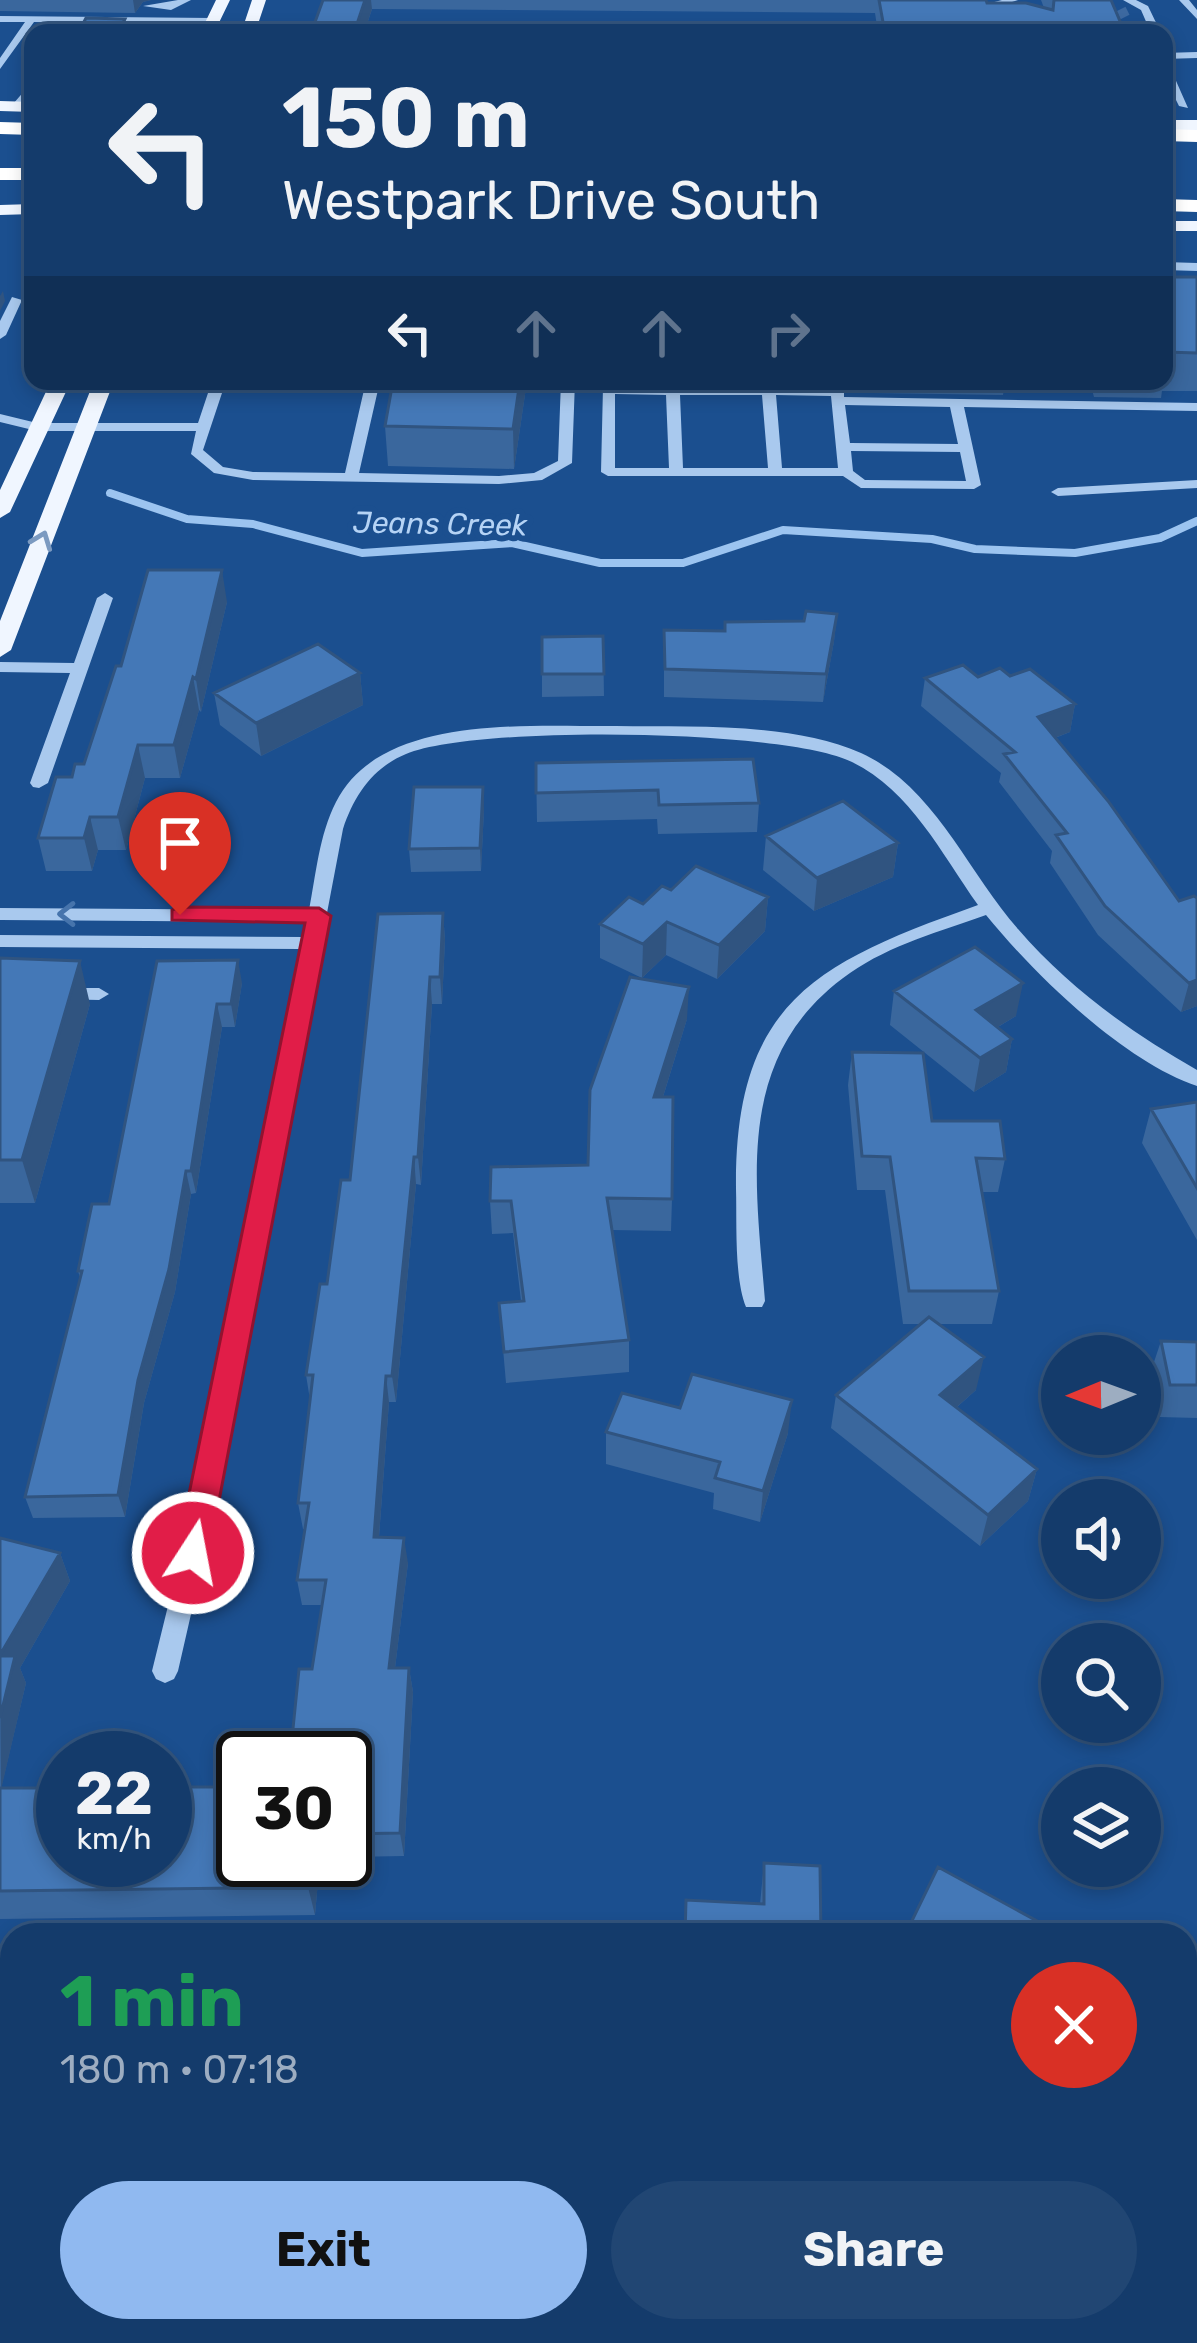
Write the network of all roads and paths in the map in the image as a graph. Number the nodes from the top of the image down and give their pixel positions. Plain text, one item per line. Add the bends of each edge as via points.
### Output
1 (186, 0) edge
2 (1015, 0) edge
3 (1184, 0) edge
4 (1127, 4) tunnel mouth
5 (1197, 16) edge
6 (1024, 19) edge
7 (0, 20) edge
8 (31, 20) junction
9 (58, 20) junction
10 (168, 20) junction
11 (1139, 22) tunnel mouth
12 (988, 23) edge
13 (28, 24) edge
14 (165, 24) edge
15 (192, 24) edge
16 (1143, 24) edge
17 (1152, 24) edge
18 (24, 30) edge
19 (0, 66) edge
20 (1173, 78) edge
21 (1184, 106) dead end
22 (0, 300) edge
23 (16, 300) junction
24 (24, 300) edge
25 (0, 334) edge
26 (56, 390) edge
27 (100, 390) edge
28 (216, 390) edge
29 (371, 390) edge
30 (568, 390) edge
31 (692, 390) edge
32 (769, 390) edge
33 (673, 391) junction
34 (837, 392) edge
35 (956, 403) junction
36 (1197, 407) edge
37 (0, 418) edge
38 (38, 427) junction
39 (202, 427) junction
40 (84, 429) junction
41 (843, 448) junction
42 (966, 448) junction
43 (676, 472) junction
44 (776, 472) junction
45 (846, 472) junction
46 (351, 476) junction
47 (1197, 484) edge
48 (1058, 492) dead end
49 (0, 512) edge
50 (105, 598) dead end
51 (0, 650) edge
52 (0, 667) edge
53 (80, 668) junction
54 (39, 783) dead end
55 (990, 907) junction
56 (0, 914) edge
57 (319, 916) junction
58 (0, 941) edge
59 (314, 943) junction
60 (40, 993) edge
61 (99, 994) dead end
62 (1197, 1079) edge
63 (754, 1300) dead end
64 (165, 1672) dead end

1 - 9 street via 64,10
2 - 6 street
2 - 12 street via 986,7
3 - 5 street
4 - 17 street via 1145,8
7 - 8 street
8 - 9 street
8 - 13 street
9 - 10 street
10 - 14 street
10 - 15 street
11 - 16 street
18 - 19 street
20 - 21 street
22 - 23 street
23 - 24 street
23 - 25 street
26 - 38 main road
27 - 40 main road
28 - 39 street
29 - 46 street
30 - 46 street via 566,464 537,477
31 - 33 street
32 - 44 street
33 - 43 street
33 - 43 street via 608,390 608,472
34 - 35 street
34 - 41 street
35 - 36 street
35 - 42 street
37 - 38 street
38 - 40 street
38 - 49 main road
39 - 40 street
39 - 46 street via 196,451 218,470
51 -> 40 main road
41 - 42 street
41 - 45 street
42 - 45 street via 974,484 862,484
43 - 44 street
44 - 45 street
47 - 48 street
50 - 53 street
52 - 53 street
53 - 54 street
55 - 57 street via 903,789 833,748 720,734 505,735 405,748 357,778 334,829
55 - 62 street via 1070,996
55 - 63 street via 846,967 798,1004 778,1033 755,1085 745,1150
57 -> 56 street
57 - 59 street
58 - 59 street
59 - 64 street
60 - 61 street

